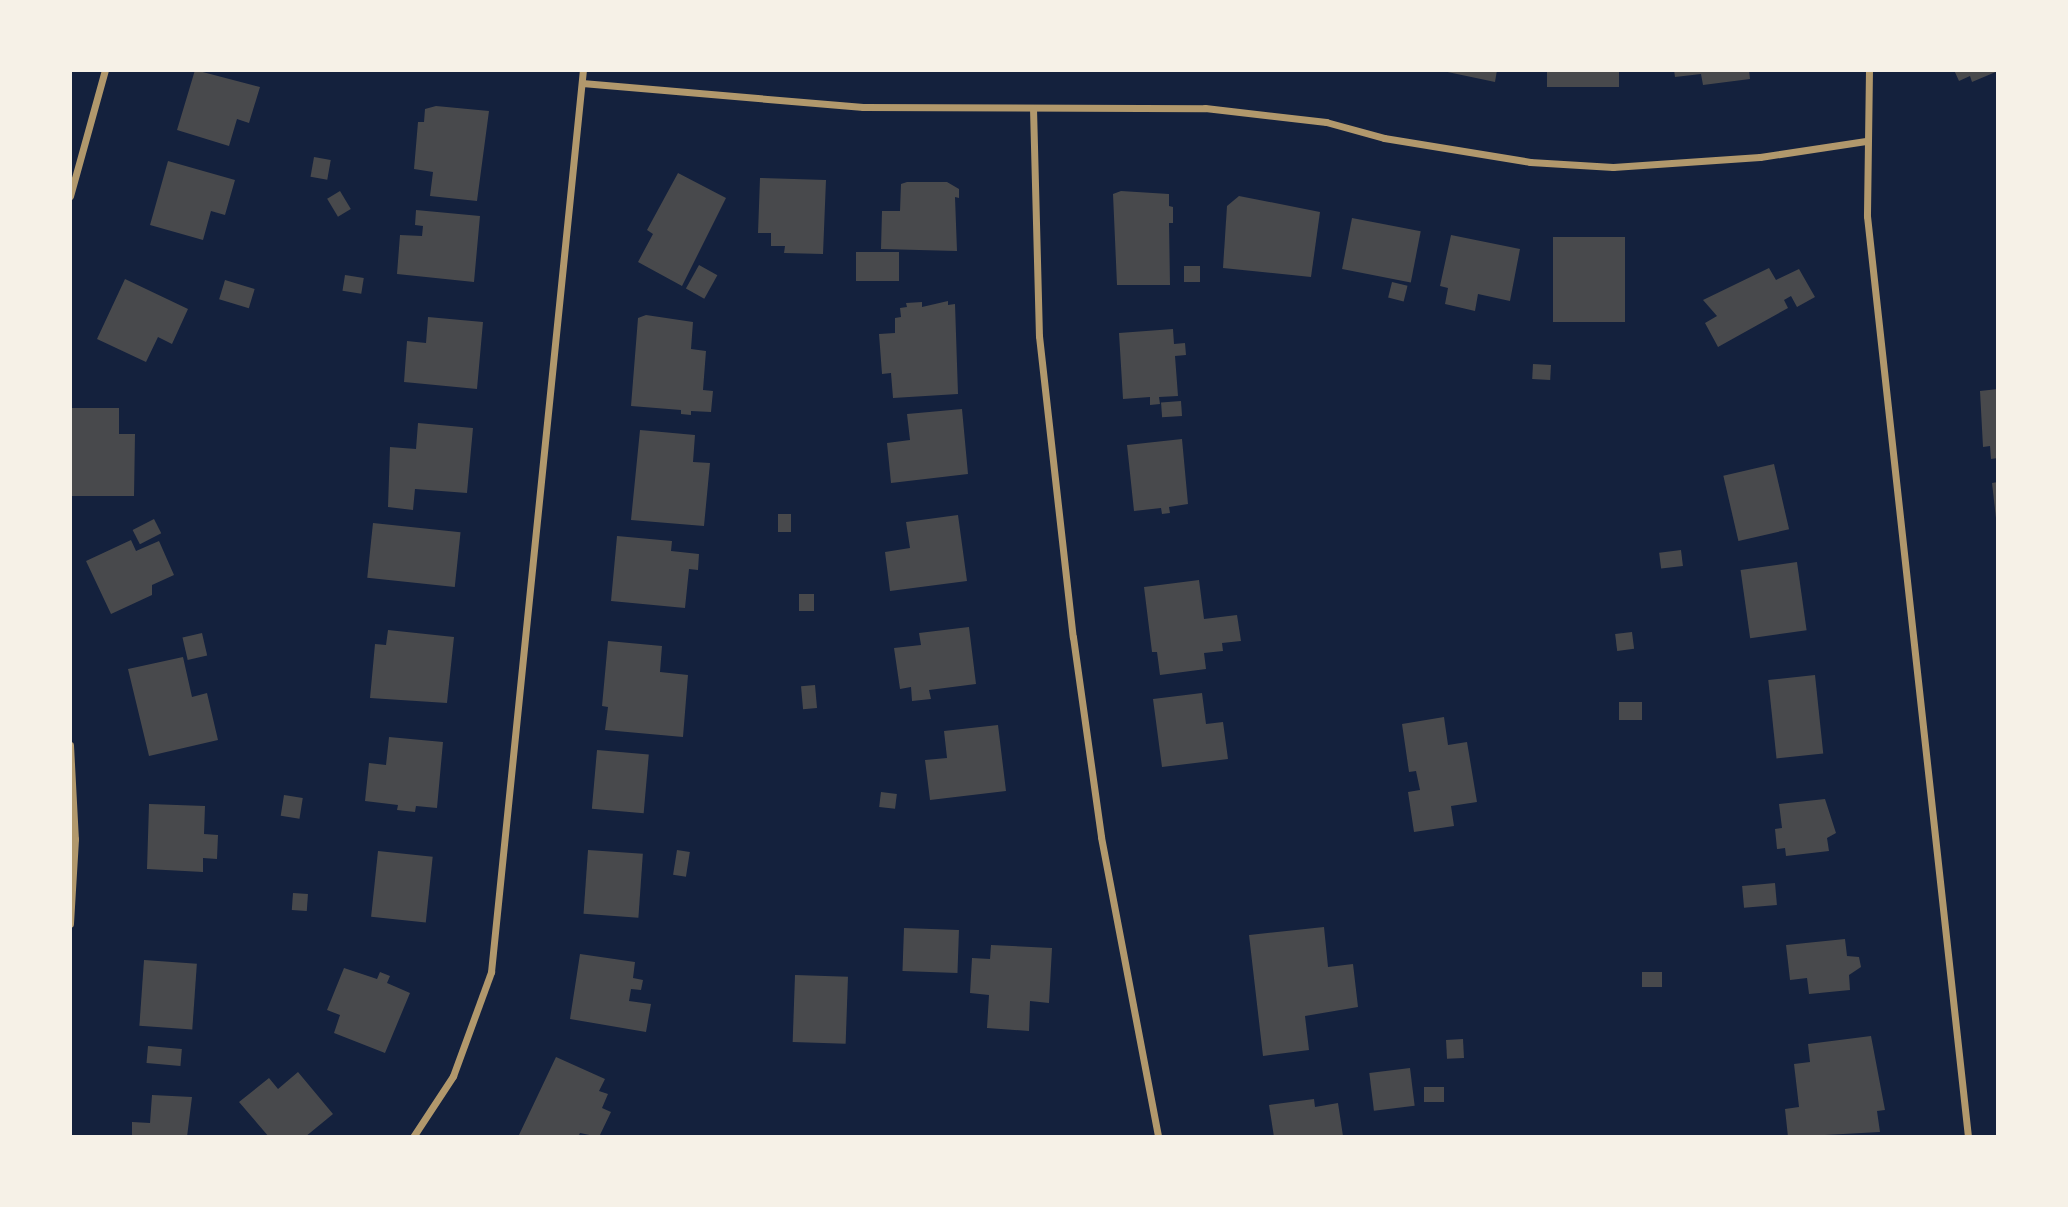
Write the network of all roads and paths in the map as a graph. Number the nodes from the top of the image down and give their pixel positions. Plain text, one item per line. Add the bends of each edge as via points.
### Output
1 (106, 70) edge
2 (583, 70) edge
3 (1869, 70) edge
4 (582, 83) junction
5 (1032, 108) junction
6 (1866, 141) junction
7 (70, 197) edge
8 (70, 745) edge
9 (70, 924) edge
10 (413, 1137) edge
11 (1158, 1137) edge
12 (1968, 1137) edge

1 - 7 street
2 - 4 street
3 - 6 street
4 - 5 street via 863,107
4 - 10 street via 491,972 453,1076
5 - 6 street via 1241,111 1325,122 1384,138 1519,160 1613,167 1760,157
5 - 11 street via 1040,337 1073,637 1101,837
6 - 12 street via 1867,216 1895,500
8 - 9 street via 75,839

